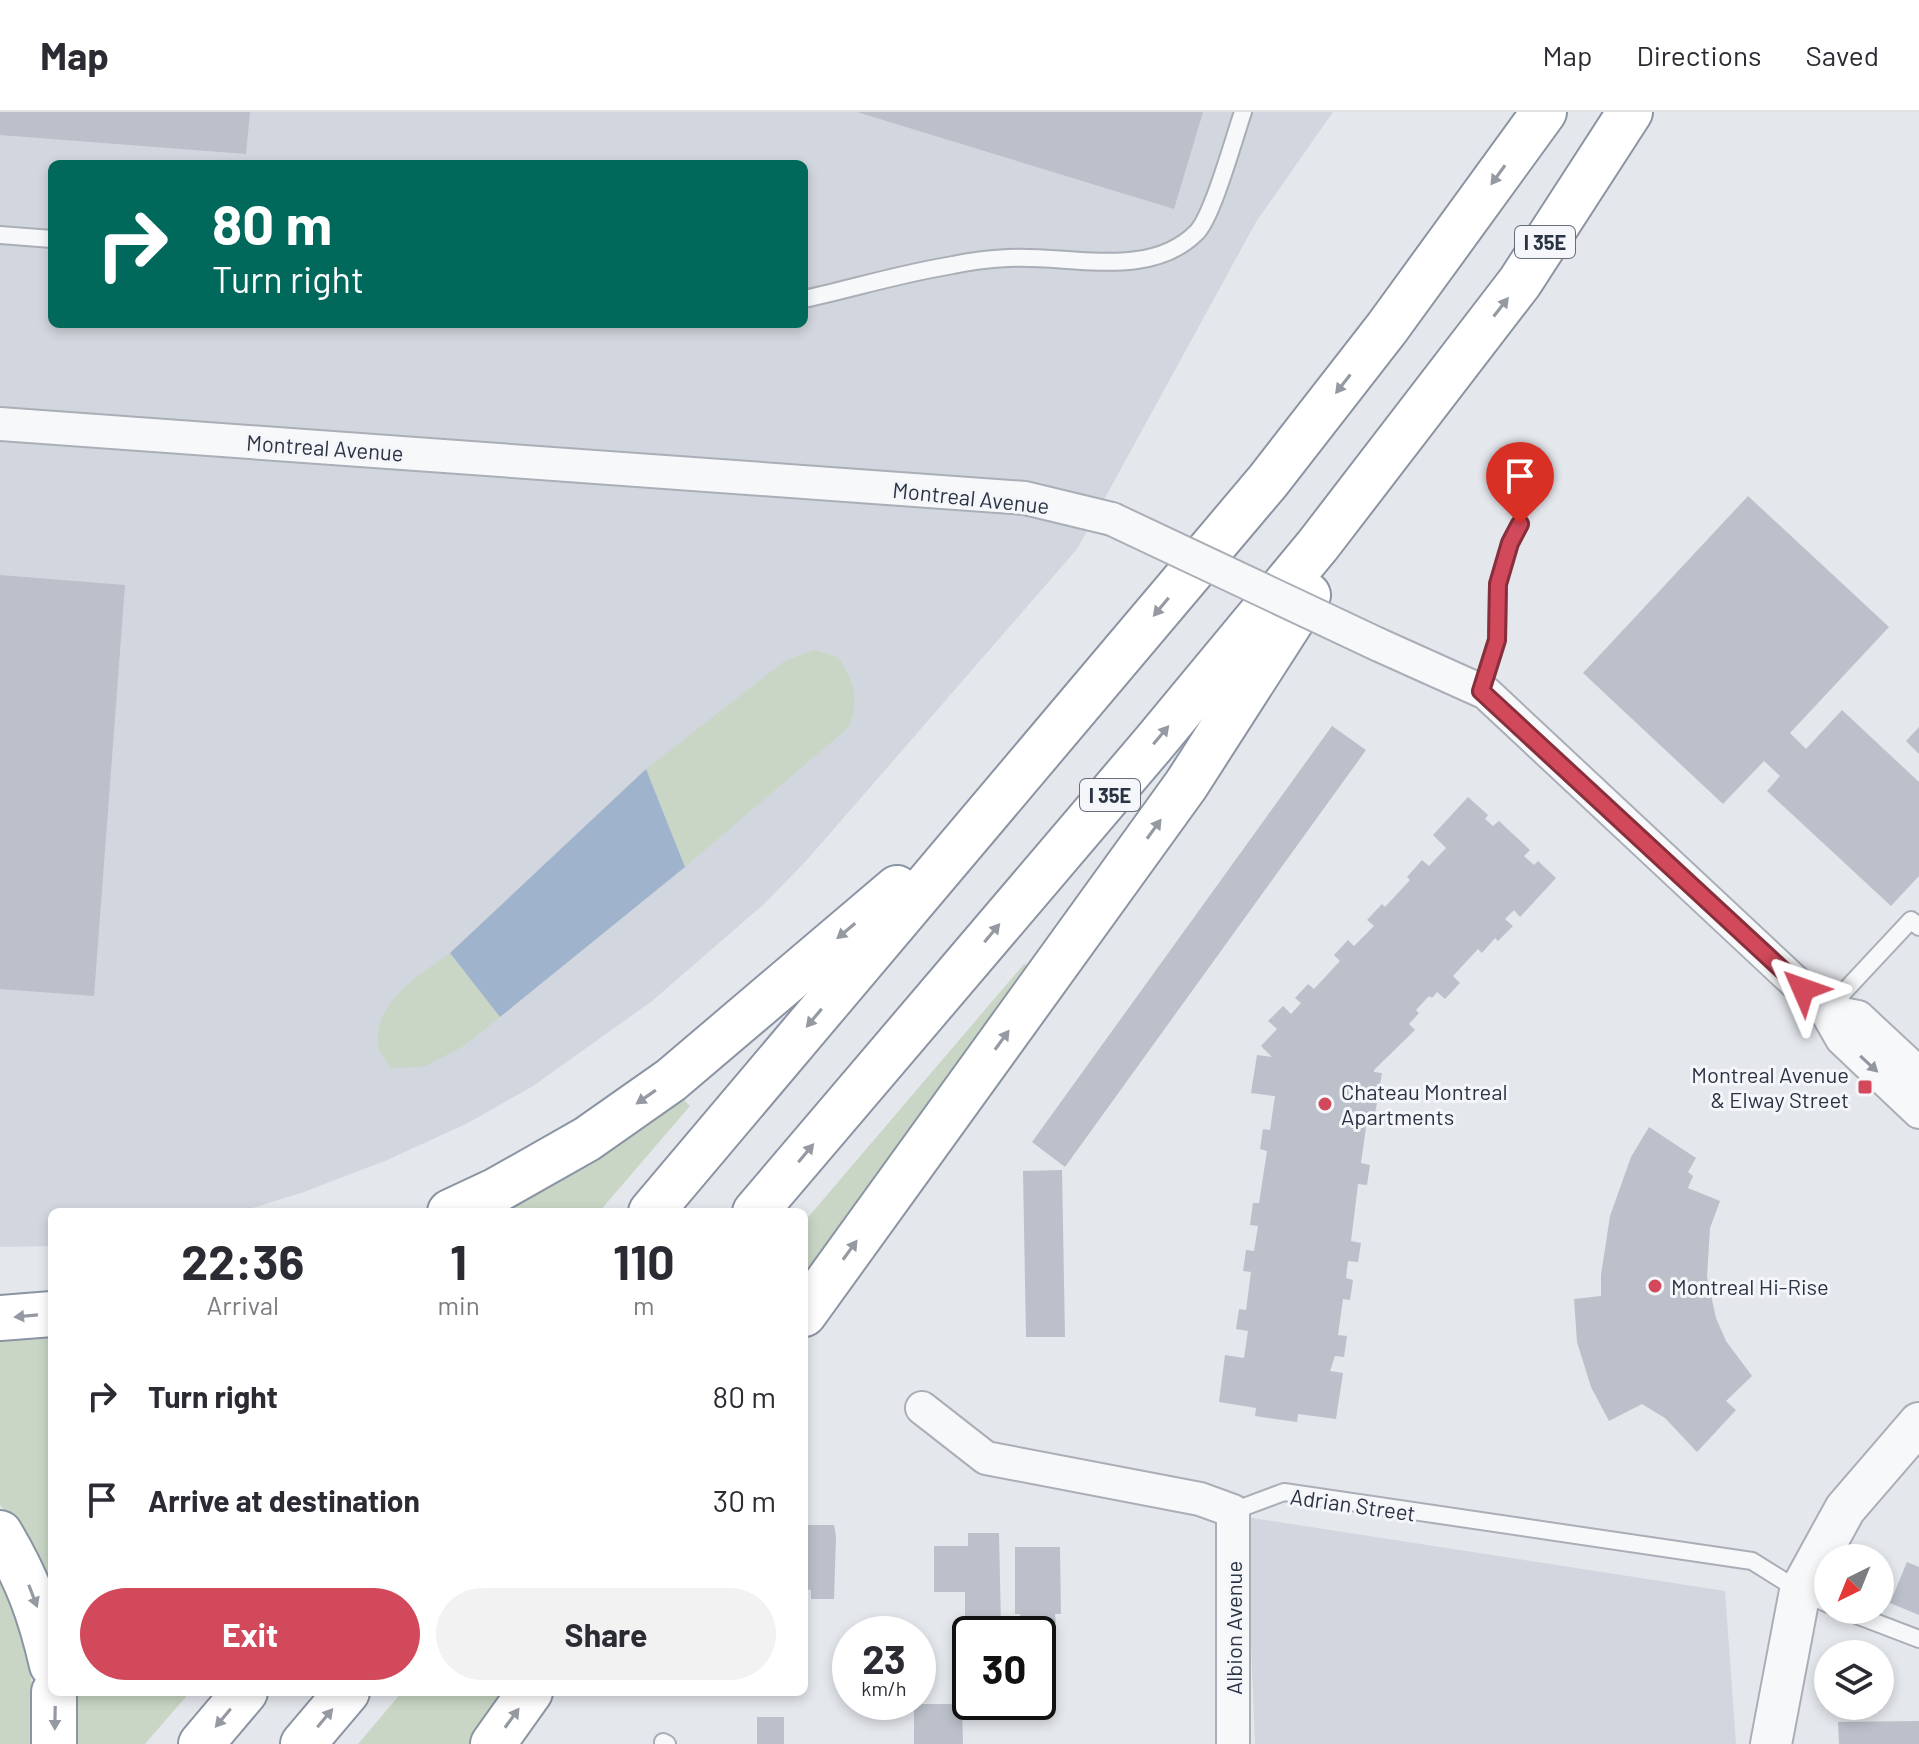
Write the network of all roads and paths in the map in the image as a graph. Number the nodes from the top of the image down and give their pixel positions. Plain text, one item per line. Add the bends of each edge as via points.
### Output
1 (1243, 112) edge
2 (1544, 112) edge
3 (1630, 112) edge
4 (0, 235) edge
5 (48, 239) edge
6 (808, 298) edge
7 (1453, 368) junction
8 (0, 424) edge
9 (1520, 524) dead end
10 (1481, 691) junction
11 (991, 809) junction
12 (1919, 927) edge
13 (1826, 1011) junction
14 (1919, 1074) edge
15 (1919, 1112) edge
16 (459, 1208) edge
17 (654, 1208) edge
18 (758, 1208) edge
19 (808, 1308) edge
20 (48, 1314) edge
21 (0, 1318) edge
22 (922, 1408) dead end
23 (1919, 1423) edge
24 (1233, 1511) junction
25 (0, 1533) edge
26 (1833, 1544) edge
27 (1814, 1597) edge
28 (1880, 1624) edge
29 (1919, 1639) edge
30 (48, 1647) edge
31 (54, 1696) edge
32 (242, 1696) edge
33 (344, 1696) edge
34 (527, 1696) edge
35 (54, 1744) edge
36 (201, 1744) edge
37 (303, 1744) edge
38 (493, 1744) edge
39 (1233, 1744) edge
40 (1771, 1744) edge

1 - 6 lane via 1199,230 1173,250 1141,259 1097,261 1009,257
2 -> 11 highway via 1268,481
7 -> 3 highway, I 35E via 1520,282
4 - 5 lane
18 -> 7 highway, I 35E via 1318,545
19 -> 7 highway via 1186,785
8 - 10 street, Montreal Avenue, bridge via 1025,498 1112,519
9 - 10 lane via 1498,584 1497,640
10 - 13 street, Montreal Avenue
11 -> 16 highway via 671,1080 587,1139
11 -> 17 highway
12 - 13 lane via 1911,920
13 - 14 street, Montreal Avenue via 1858,1017
13 -> 15 street, Montreal Avenue via 1842,1039
20 -> 21 highway
22 - 24 street via 986,1458 1200,1499
23 - 26 street via 1845,1509
24 - 27 lane, Adrian Street via 1284,1492 1752,1561
24 - 39 street, Albion Avenue
25 -> 30 highway via 23,1571
27 - 40 street
28 - 29 lane
31 -> 35 highway
32 -> 36 highway
37 -> 33 highway
38 -> 34 highway

